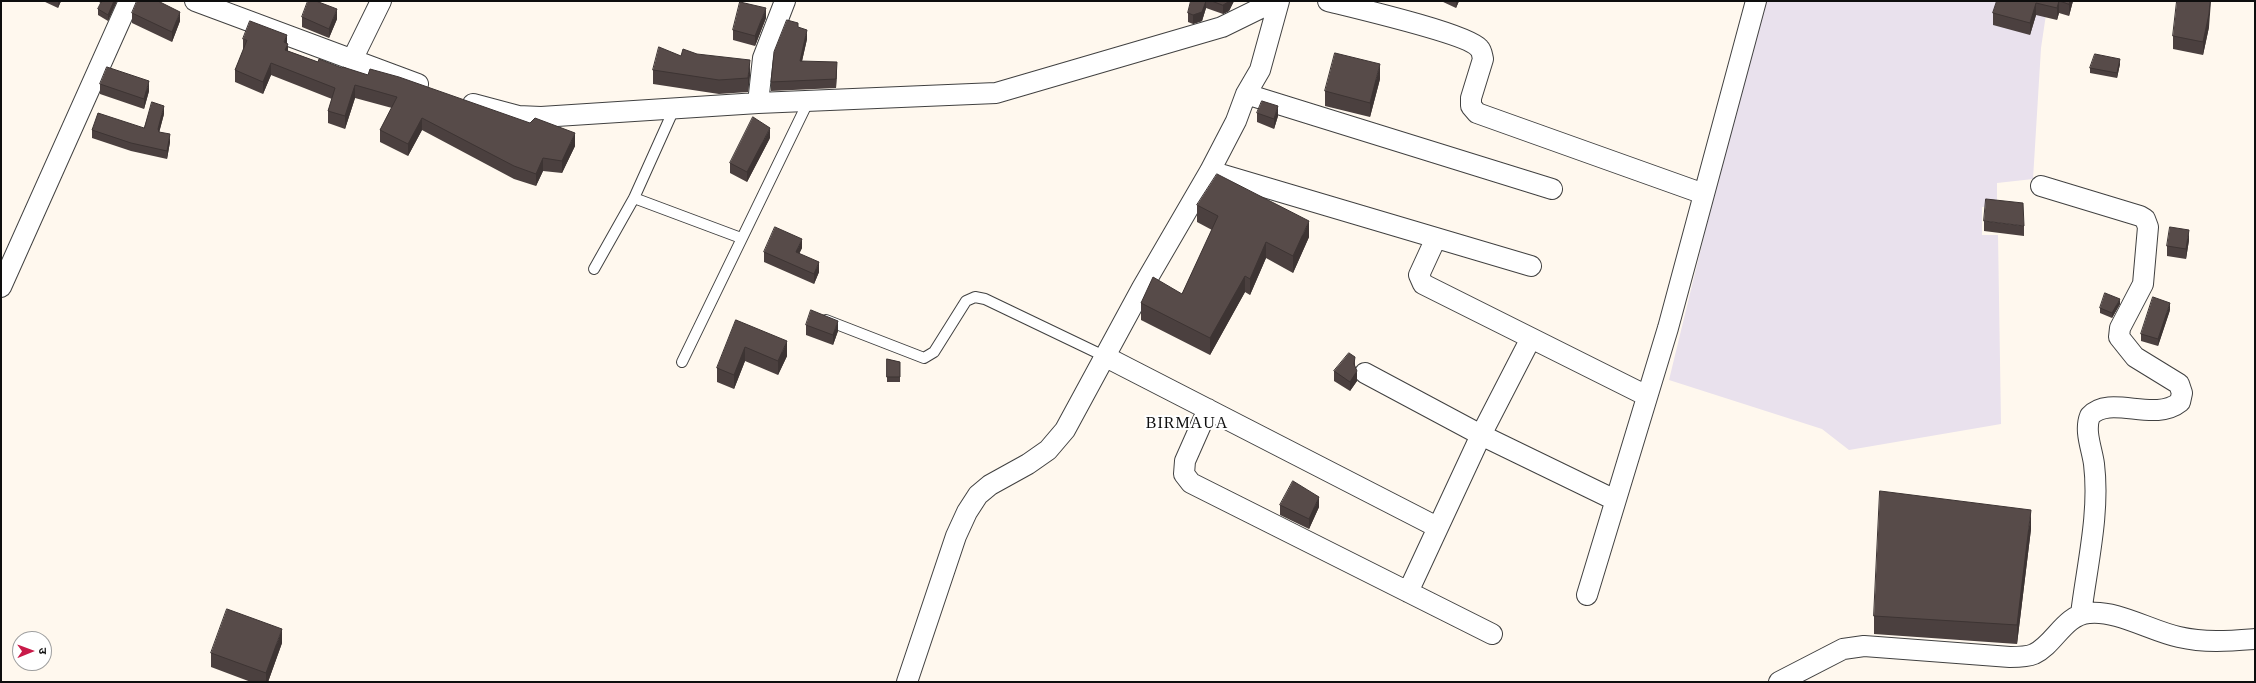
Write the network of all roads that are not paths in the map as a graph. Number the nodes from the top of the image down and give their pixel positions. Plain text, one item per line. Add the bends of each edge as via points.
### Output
1 (129, 1) edge
2 (195, 1) edge
3 (381, 1) edge
4 (785, 1) edge
5 (1275, 1) edge
6 (1279, 1) edge
7 (1328, 1) edge
8 (1756, 1) edge
9 (352, 60) junction
10 (435, 90) edge
11 (1246, 94) junction
12 (458, 99) edge
13 (808, 102) junction
14 (758, 103) junction
15 (674, 109) junction
16 (1210, 171) junction
17 (2041, 186) dead end
18 (1552, 189) dead end
19 (1704, 194) junction
20 (634, 198) junction
21 (741, 238) junction
22 (1436, 238) junction
23 (1531, 266) dead end
24 (594, 269) dead end
25 (1, 287) edge
26 (817, 316) edge
27 (1531, 338) junction
28 (1104, 356) junction
29 (682, 362) dead end
30 (1365, 373) dead end
31 (1647, 396) junction
32 (1208, 409) junction
33 (1481, 435) junction
34 (1615, 500) junction
35 (1437, 527) junction
36 (1408, 592) junction
37 (1586, 595) dead end
38 (2081, 614) junction
39 (1492, 634) dead end
40 (2255, 639) edge
41 (907, 682) edge
42 (1779, 682) edge

1 - 25 street
2 - 9 street
3 - 9 street
4 - 14 street via 763,58
5 - 13 street via 1222,27 996,93
6 - 11 street via 1260,70
7 - 19 street via 1420,25 1475,44 1483,59 1471,98 1471,106 1477,112
8 - 19 street
9 - 10 street
11 - 16 street via 1236,121
11 - 18 street
12 - 15 street via 488,110 533,116
13 - 14 street
13 - 21 lane
14 - 15 street
15 - 20 lane
16 - 22 street
16 - 28 street
17 - 38 street via 2140,216 2147,221 2143,284 2120,328 2119,337 2135,357 2179,384 2182,393 2180,402 2170,408 2135,410 2109,406 2090,416 2088,428 2096,496
19 - 31 street
20 - 21 lane
20 - 24 lane
21 - 29 lane
22 - 23 street
22 - 27 street via 1420,270 1421,282
26 - 28 lane via 924,358 934,352 966,301 975,297 985,299
27 - 31 street
27 - 33 street
28 - 32 street
28 - 41 street via 1065,430 1048,450 978,495 956,536
30 - 33 street
31 - 34 street
32 - 35 street
32 - 36 street via 1185,461 1184,474 1191,483
33 - 34 street
33 - 35 street
34 - 37 street
35 - 36 street
36 - 39 street
38 - 40 street via 2109,615 2163,633 2199,640 2215,642
38 - 42 street via 2066,624 2042,648 2025,656 2010,658 1864,646 1843,649

